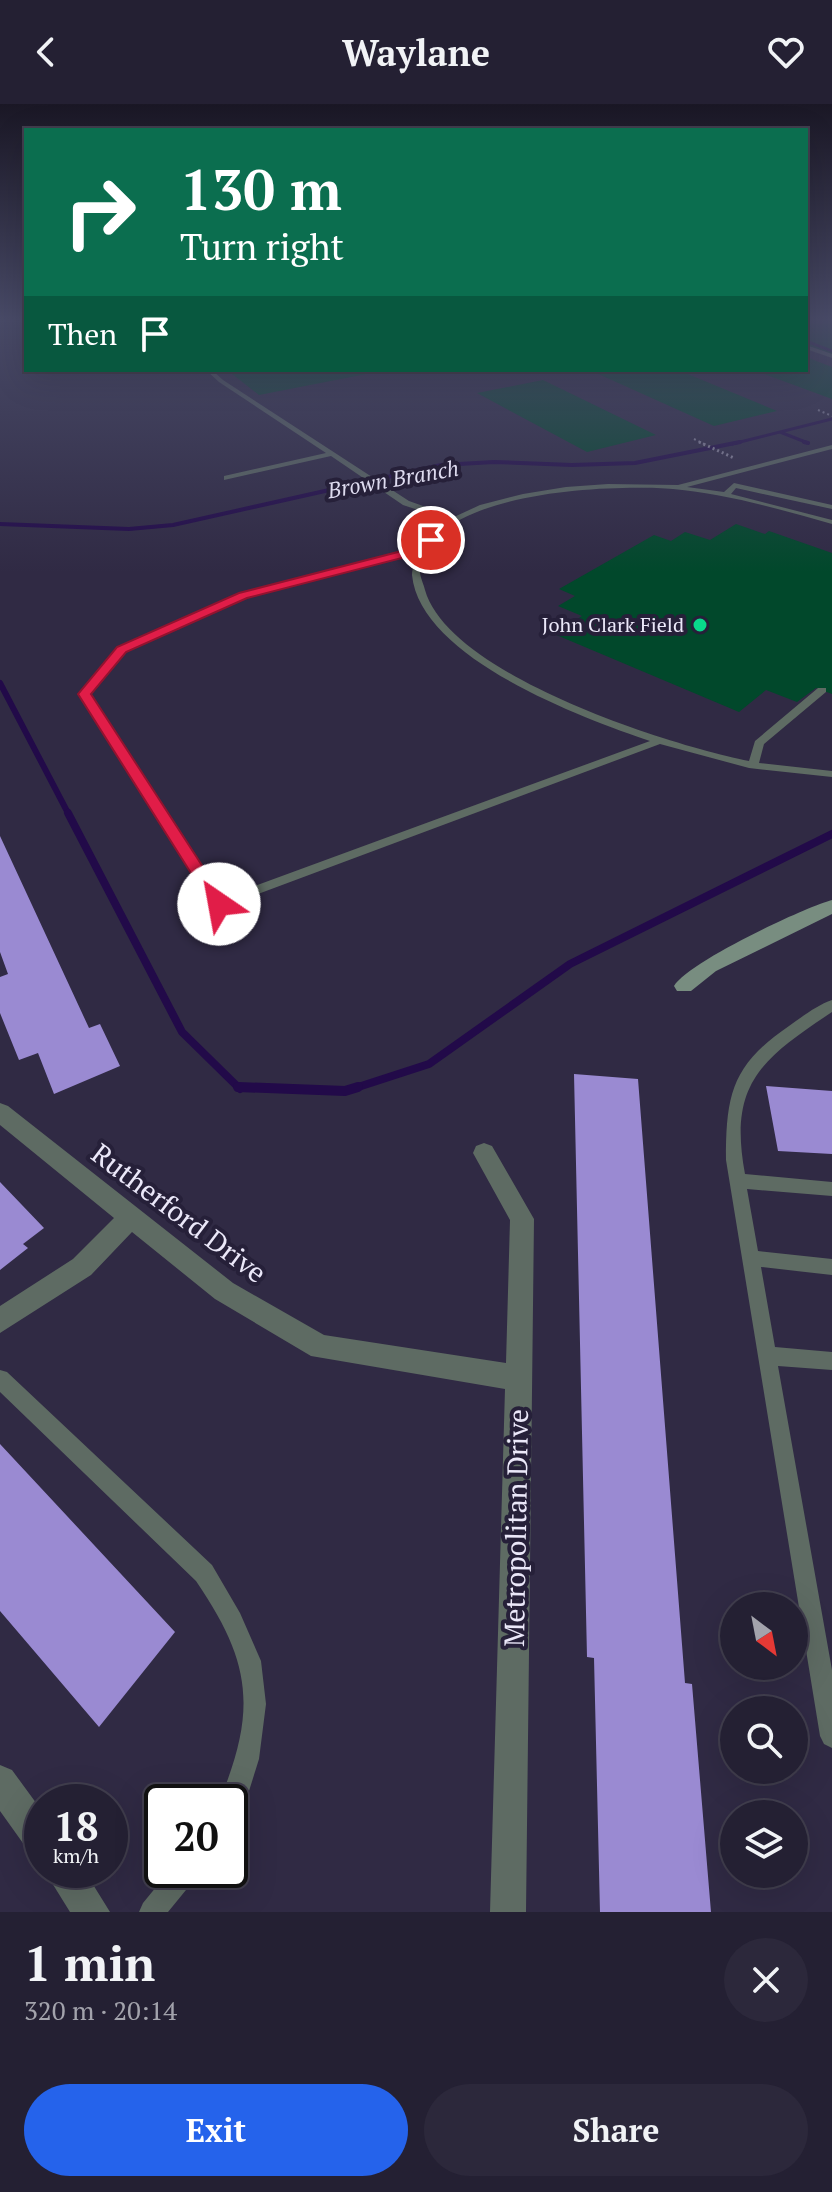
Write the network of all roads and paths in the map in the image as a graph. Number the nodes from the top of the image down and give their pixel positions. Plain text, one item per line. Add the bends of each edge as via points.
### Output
1 (255, 403) edge
2 (818, 410) dead end
3 (832, 416) edge
4 (694, 439) dead end
5 (832, 447) edge
6 (332, 454) junction
7 (734, 458) dead end
8 (227, 478) dead end
9 (712, 478) junction
10 (734, 485) junction
11 (675, 487) junction
12 (725, 496) junction
13 (832, 507) edge
14 (454, 520) junction
15 (832, 522) edge
16 (425, 548) junction
17 (822, 690) dead end
18 (659, 741) junction
19 (753, 765) junction
20 (832, 774) edge
21 (832, 906) edge
22 (684, 986) dead end
23 (832, 1005) edge
24 (0, 1112) edge
25 (484, 1153) dead end
26 (738, 1181) junction
27 (832, 1189) edge
28 (131, 1217) junction
29 (751, 1258) junction
30 (832, 1267) edge
31 (0, 1321) edge
32 (767, 1356) junction
33 (832, 1361) edge
34 (519, 1378) junction
35 (0, 1379) edge
36 (832, 1736) edge
37 (0, 1782) edge
38 (240, 1784) edge
39 (24, 1816) edge
40 (75, 1888) edge
41 (171, 1888) edge
42 (92, 1912) edge
43 (152, 1912) edge
44 (508, 1912) edge

1 - 6 lane
2 - 3 path
4 - 7 path
5 - 9 lane
6 - 8 lane
6 - 14 lane via 406,503
9 - 10 lane
9 - 11 lane
10 - 12 lane
10 - 13 lane
11 - 12 lane
11 - 14 lane via 560,489 502,501
12 - 15 lane
14 - 16 lane
16 - 18 lane via 416,572 420,595 456,640 542,693
16 - 18 lane via 243,596 122,650 85,694 219,904
17 - 19 lane via 759,743
18 - 19 lane
19 - 20 lane
21 - 22 street via 709,966
23 - 26 lane via 769,1050 738,1094
24 - 28 street, Rutherford Drive
25 - 34 street, Metropolitan Drive via 522,1219
26 - 27 lane
26 - 29 lane
28 - 31 street via 82,1267
28 - 34 street, Rutherford Drive via 224,1291 320,1347
29 - 30 lane
29 - 32 lane
32 - 33 lane
32 - 36 lane
34 - 44 street, Metropolitan Drive
35 - 38 lane via 204,1573 221,1597 253,1672 253,1729
37 - 39 street
40 - 42 street
41 - 43 lane

